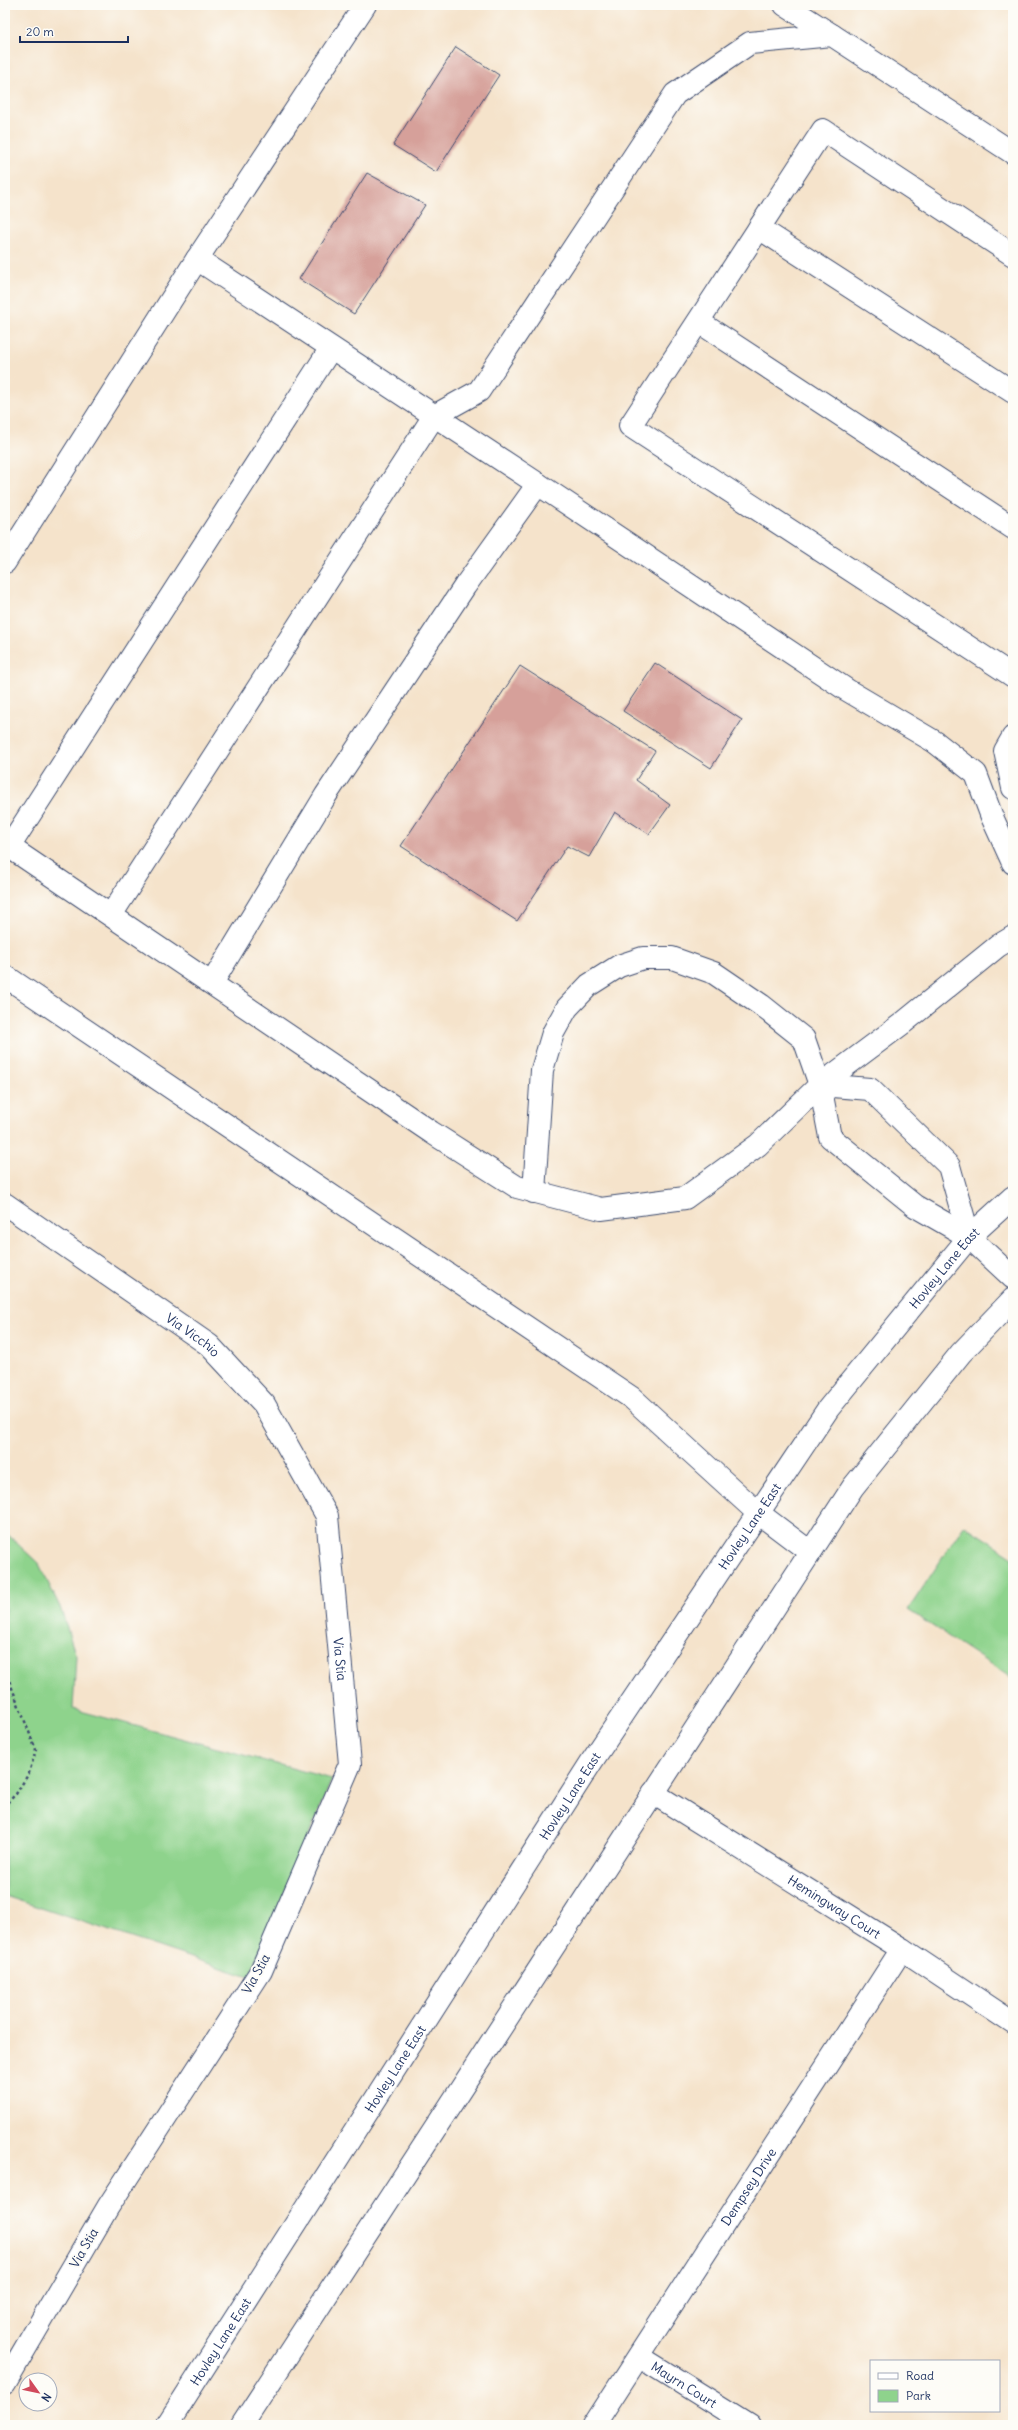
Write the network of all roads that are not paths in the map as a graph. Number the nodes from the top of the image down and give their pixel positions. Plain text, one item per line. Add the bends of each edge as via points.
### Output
1 (365, 5) edge
2 (785, 5) edge
3 (832, 35) junction
4 (1013, 153) edge
5 (759, 228) junction
6 (1013, 255) edge
7 (197, 259) junction
8 (699, 322) junction
9 (331, 348) junction
10 (1013, 392) edge
11 (434, 416) junction
12 (538, 484) junction
13 (1013, 528) edge
14 (5, 562) edge
15 (1013, 676) edge
16 (1010, 744) edge
17 (976, 774) junction
18 (1013, 788) edge
19 (7, 846) edge
20 (1013, 863) edge
21 (111, 915) junction
22 (1013, 937) edge
23 (5, 976) edge
24 (212, 983) junction
25 (820, 1085) junction
26 (534, 1192) junction
27 (1013, 1198) edge
28 (5, 1204) edge
29 (969, 1237) junction
30 (1013, 1278) edge
31 (1013, 1299) edge
32 (757, 1512) junction
33 (327, 1516) joint
34 (810, 1552) junction
35 (653, 1792) junction
36 (902, 1949) junction
37 (1013, 2023) edge
38 (640, 2357) junction
39 (5, 2383) edge
40 (167, 2425) edge
41 (242, 2425) edge
42 (594, 2425) edge
43 (749, 2425) edge

1 - 7 main road
2 - 3 main road
3 - 4 main road
3 - 11 main road via 750,43 676,94 479,390
5 - 6 main road via 823,130
5 - 8 main road
5 - 10 main road
7 - 9 main road
7 - 14 main road
8 - 13 main road
8 - 15 main road via 630,426
9 - 11 main road
9 - 19 main road
11 - 12 main road
11 - 21 main road
12 - 17 main road via 847,690 935,742
12 - 24 main road via 465,586 326,795
16 - 17 main road
16 - 18 main road
17 - 20 main road
19 - 21 main road
21 - 24 main road
22 - 25 main road
23 - 32 main road via 632,1398
24 - 26 main road via 431,1132 517,1187
25 - 26 main road via 762,1141 685,1198 600,1209
25 - 26 main road via 804,1039 714,973 672,958 643,958 620,966 589,985 567,1008 554,1033 542,1070
25 - 29 main road via 830,1137 914,1206
25 - 29 main road via 870,1089 948,1166
27 - 29 main road, Hovley Lane East
28 - 33 main road, Via Vicchio via 209,1345 264,1404
29 - 30 main road
29 - 32 main road, Hovley Lane East via 828,1409
31 - 34 main road via 961,1353 853,1487
32 - 34 main road
32 - 40 main road, Hovley Lane East via 592,1761
33 - 39 main road, Via Stia via 350,1764 261,1971 108,2207
34 - 35 main road
35 - 36 main road, Hemingway Court
35 - 41 main road
36 - 37 main road, Hemingway Court
36 - 38 main road, Dempsey Drive
38 - 42 main road, Dempsey Drive
38 - 43 main road, Mayrn Court

